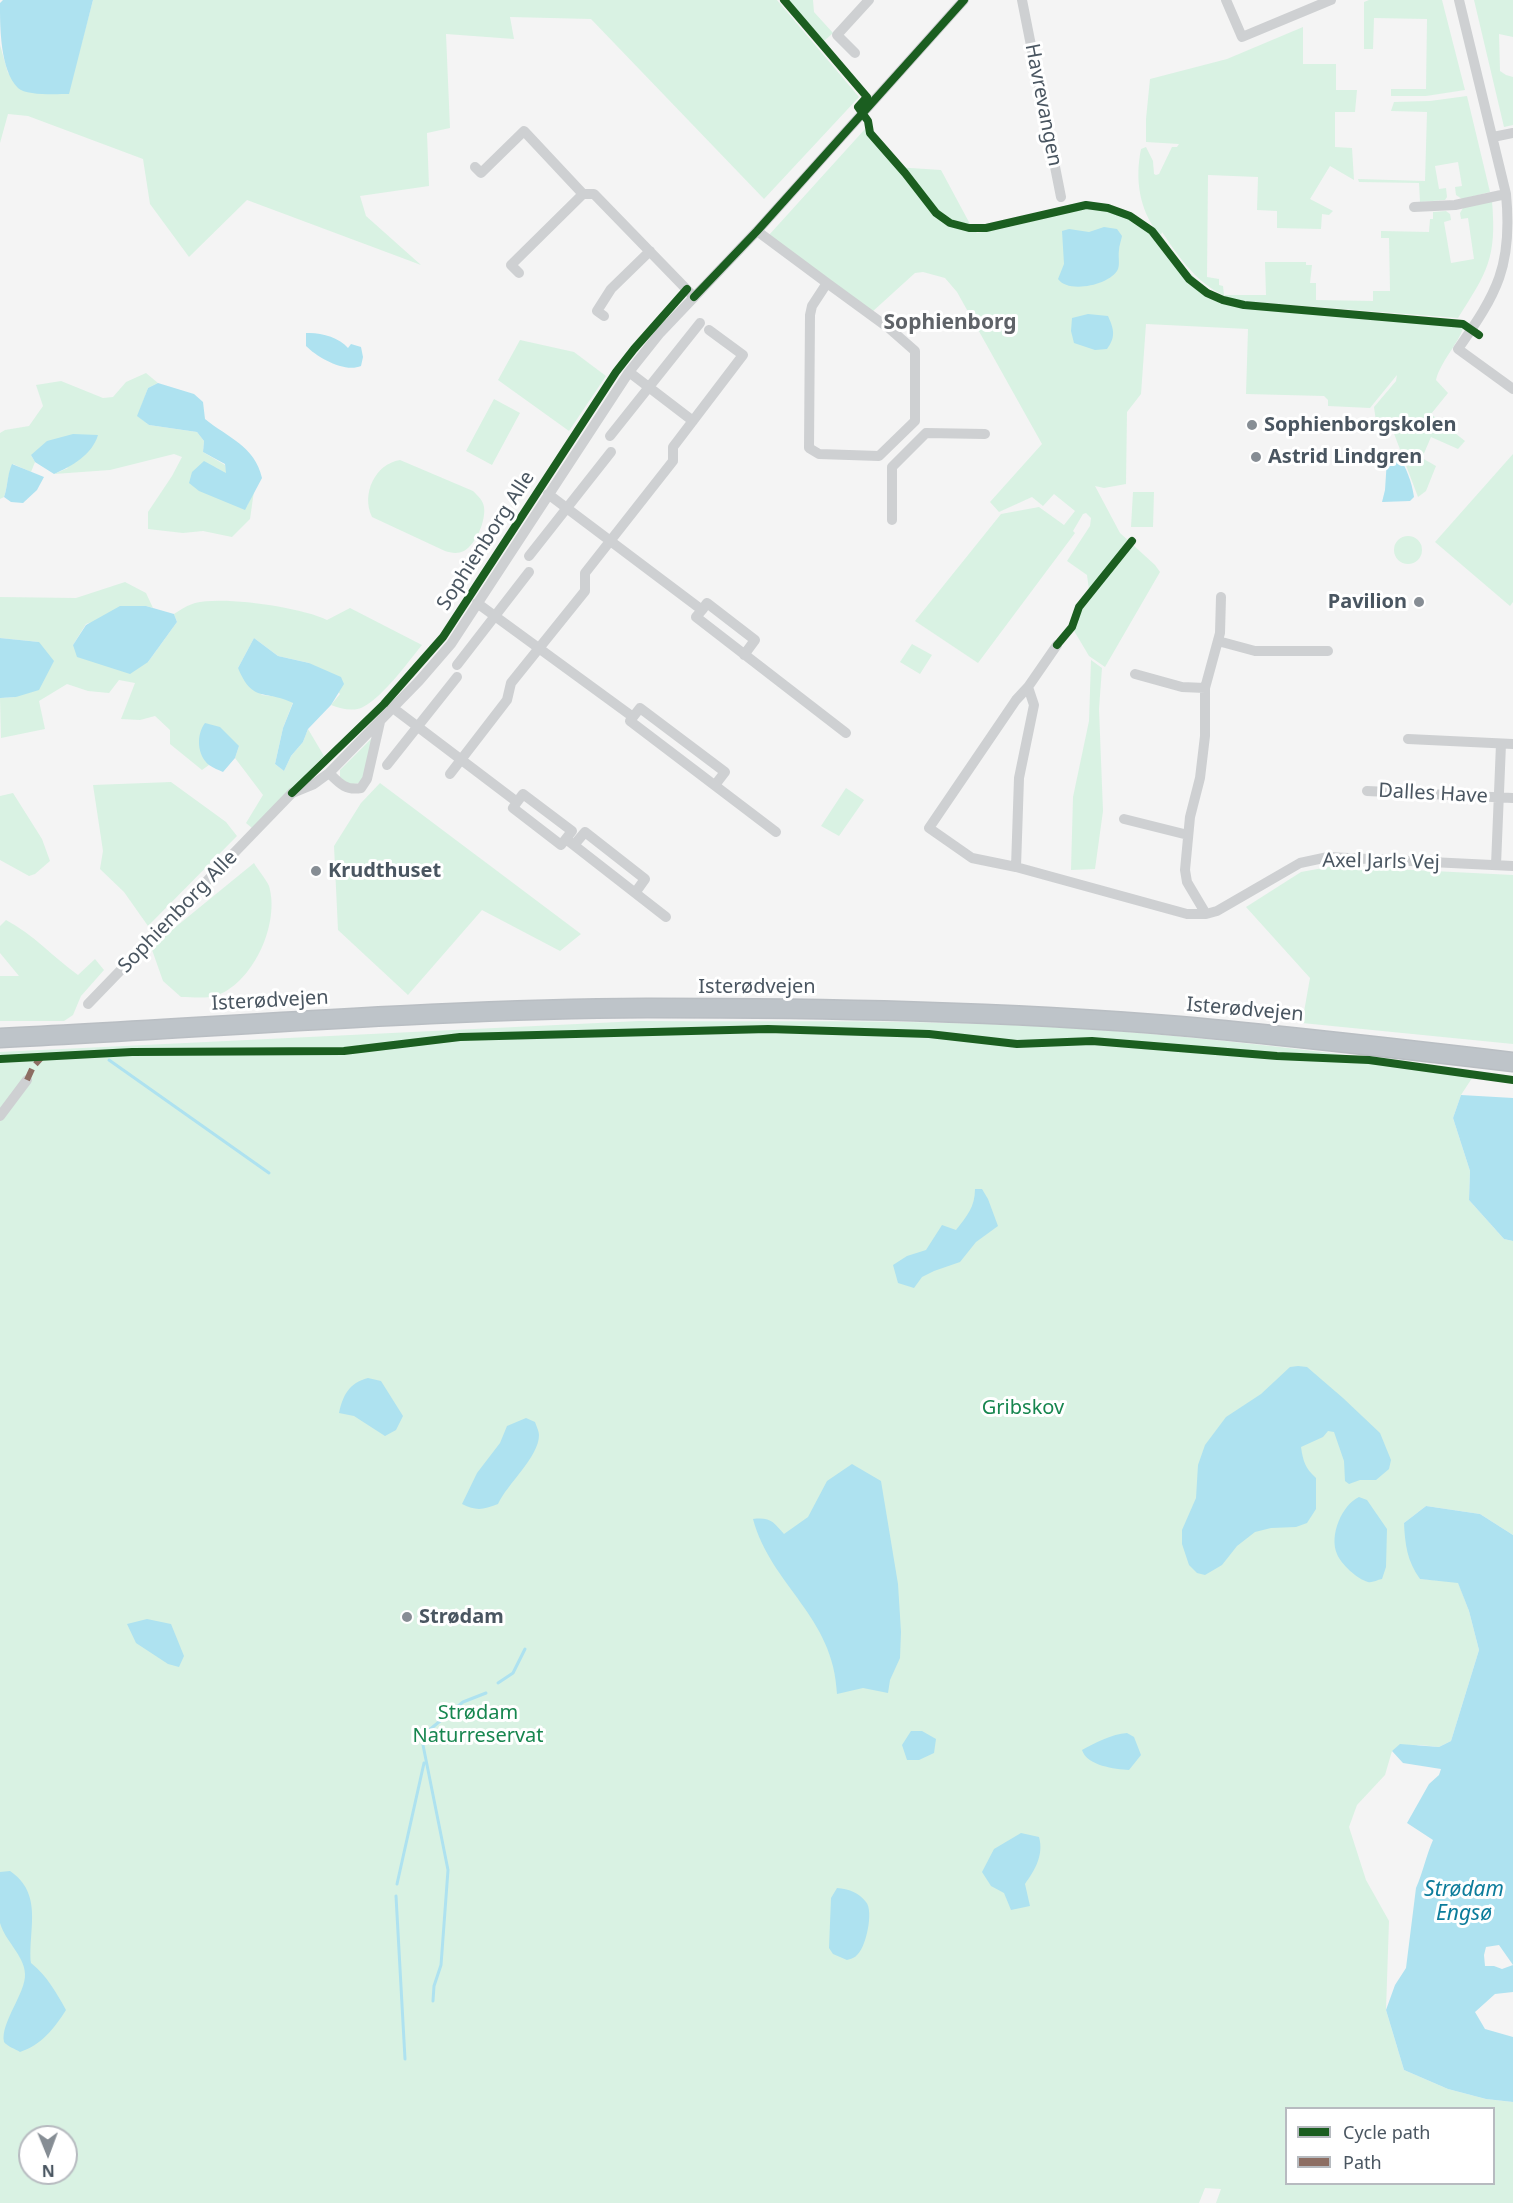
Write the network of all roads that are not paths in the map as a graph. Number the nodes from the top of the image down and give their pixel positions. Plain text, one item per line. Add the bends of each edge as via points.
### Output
1 (869, 0) edge
2 (964, 0) edge
3 (1022, 0) edge
4 (1226, 0) edge
5 (1331, 0) edge
6 (1459, 0) edge
7 (855, 53) dead end
8 (1513, 133) edge
9 (1493, 137) junction
10 (474, 167) dead end
11 (583, 194) junction
12 (1506, 194) junction
13 (1061, 197) dead end
14 (1414, 207) dead end
15 (757, 231) junction
16 (650, 251) junction
17 (519, 273) dead end
18 (827, 283) junction
19 (694, 297) junction
20 (604, 316) dead end
21 (628, 372) junction
22 (649, 387) junction
23 (1513, 389) edge
24 (915, 414) junction
25 (693, 421) junction
26 (934, 433) junction
27 (985, 434) dead end
28 (610, 436) dead end
29 (611, 452) dead end
30 (872, 455) junction
31 (892, 475) junction
32 (548, 494) junction
33 (567, 508) junction
34 (892, 520) dead end
35 (611, 541) junction
36 (529, 556) dead end
37 (529, 572) dead end
38 (1221, 597) dead end
39 (477, 603) junction
40 (702, 610) junction
41 (495, 616) junction
42 (1218, 641) junction
43 (1057, 645) dead end
44 (538, 649) junction
45 (1328, 651) dead end
46 (744, 655) junction
47 (457, 664) dead end
48 (1135, 674) dead end
49 (457, 677) dead end
50 (1028, 687) junction
51 (1205, 688) junction
52 (393, 708) junction
53 (633, 717) junction
54 (380, 722) junction
55 (416, 728) junction
56 (846, 733) dead end
57 (1408, 739) dead end
58 (1501, 744) junction
59 (1513, 744) edge
60 (460, 760) junction
61 (387, 765) dead end
62 (329, 773) junction
63 (450, 774) dead end
64 (715, 785) junction
65 (1367, 791) dead end
66 (1499, 797) junction
67 (1513, 798) edge
68 (517, 802) junction
69 (1124, 819) dead end
70 (776, 832) dead end
71 (1188, 835) junction
72 (570, 842) junction
73 (1496, 865) junction
74 (1513, 866) edge
75 (1016, 867) junction
76 (634, 893) junction
77 (1206, 914) junction
78 (666, 917) dead end
79 (88, 1004) dead end
80 (0, 1038) edge
81 (1513, 1062) edge
82 (27, 1080) dead end
83 (0, 1116) edge

1 - 7 street via 837,35
2 - 15 street, Sophienborg Alle
3 - 13 street, Havrevangen
4 - 5 street via 1242,37
6 - 9 street
8 - 9 street
9 - 12 street
10 - 11 street via 481,173 524,131
11 - 16 street via 594,194
11 - 17 street via 511,265
12 - 14 street via 1455,205
12 - 23 street via 1512,220 1508,261 1495,292 1458,349
15 - 18 street
15 - 19 street, Sophienborg Alle
16 - 19 street
16 - 20 street via 611,289 597,311
18 - 24 street via 915,351
18 - 30 street via 810,315 809,448 819,454
19 - 21 street, Sophienborg Alle
21 - 22 street
21 - 32 street, Sophienborg Alle
22 - 25 street
22 - 25 street via 704,327 742,355
22 - 28 street
24 - 26 street
24 - 30 street via 915,422 879,456
25 - 35 street via 673,447 673,461
26 - 27 street
26 - 31 street via 926,433 892,467
29 - 33 street
30 - 31 street
31 - 34 street
32 - 33 street
32 - 39 street, Sophienborg Alle
33 - 35 street
33 - 36 street
35 - 40 street
35 - 44 street via 585,573 585,591
37 - 41 street
38 - 42 street
39 - 41 street
39 - 52 street, Sophienborg Alle via 451,644
40 - 46 street via 696,617
40 - 46 street via 707,603 755,640
41 - 44 street
41 - 47 street
42 - 45 street via 1255,651
42 - 51 street
43 - 50 street
44 - 53 street
44 - 60 street via 512,683 507,700
46 - 56 street
48 - 51 street via 1182,687
49 - 55 street
50 - 75 street via 1034,705 1019,778
50 - 75 street via 929,828 972,858
51 - 71 street via 1205,736
52 - 54 street, Sophienborg Alle
52 - 55 street
53 - 64 street via 630,721
53 - 64 street via 640,708 725,772
54 - 62 street, Sophienborg Alle
54 - 62 street via 367,779 361,788 350,789
55 - 60 street
55 - 61 street
57 - 58 street
58 - 59 street
58 - 66 street, Dalles Have
60 - 63 street
60 - 68 street
62 - 79 street, Sophienborg Alle via 292,793
64 - 70 street
65 - 66 street, Dalles Have
66 - 67 street, Dalles Have
66 - 73 street, Dalles Have
68 - 72 street via 513,808 561,845
68 - 72 street via 523,794 572,831
69 - 71 street
71 - 77 street via 1187,882
72 - 76 street
72 - 76 street via 585,832 637,872 645,879
73 - 74 street, Axel Jarls Vej
73 - 77 street, Axel Jarls Vej via 1328,857 1300,863
75 - 77 street via 1187,914
76 - 78 street
80 - 81 highway, Isterødvejen via 433,1015 642,1008 797,1009 1026,1016 1177,1026
82 - 83 street

